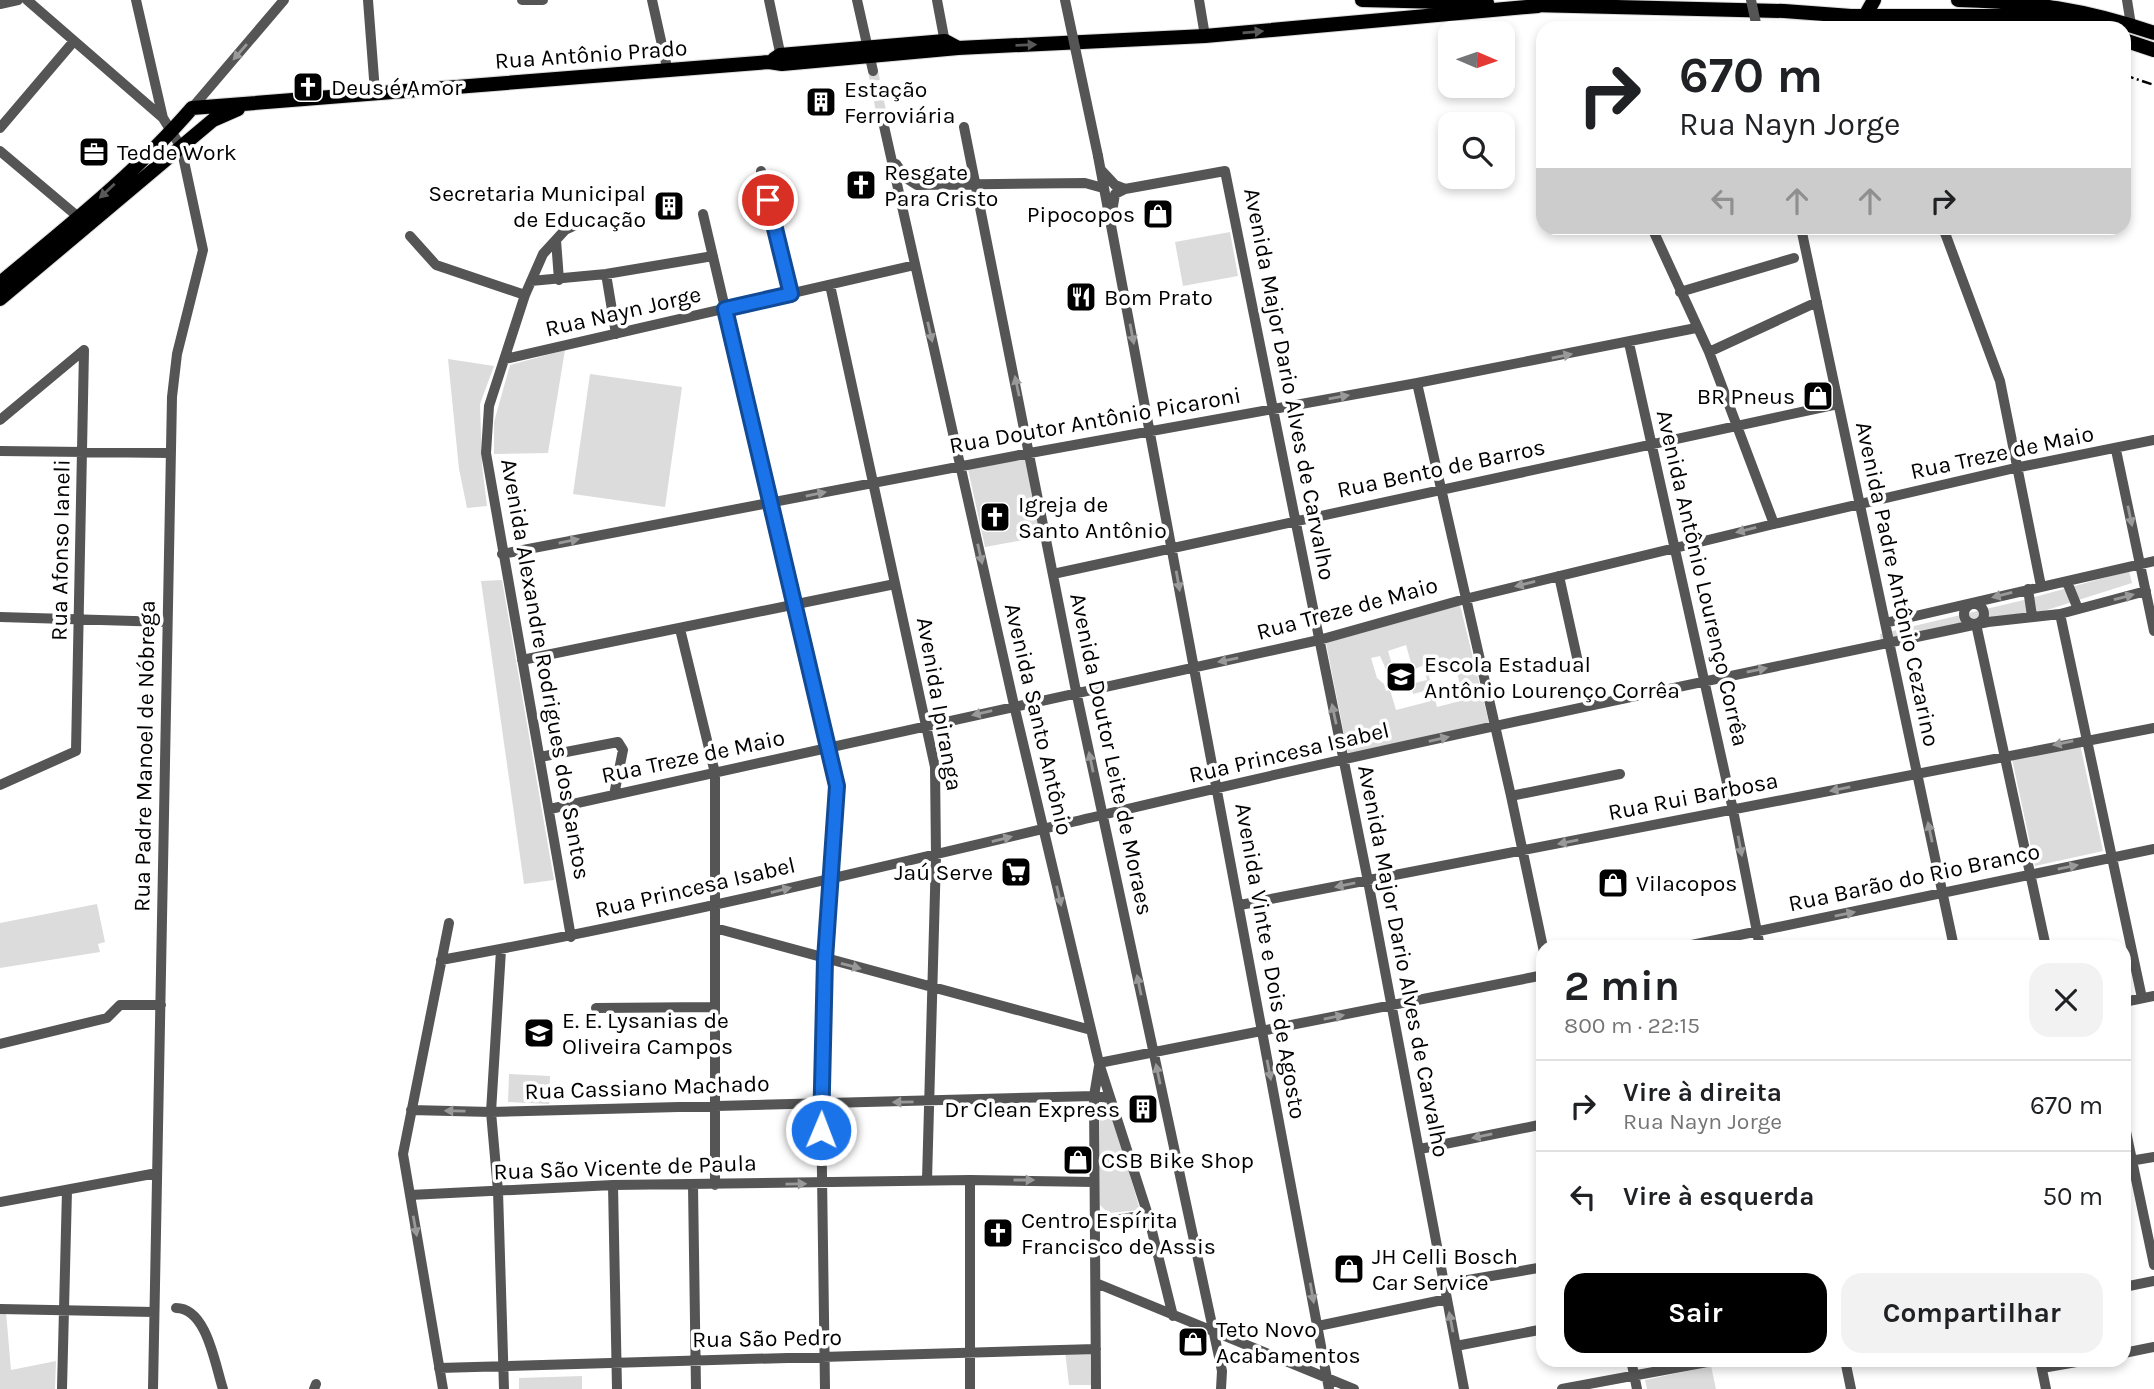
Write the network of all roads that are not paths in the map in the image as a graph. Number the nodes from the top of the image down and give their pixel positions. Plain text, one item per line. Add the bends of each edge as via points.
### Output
1 (18, 0) edge
2 (27, 0) edge
3 (136, 0) edge
4 (270, 0) edge
5 (284, 0) edge
6 (369, 0) edge
7 (543, 0) edge
8 (652, 0) edge
9 (769, 0) edge
10 (858, 0) edge
11 (937, 0) edge
12 (1065, 0) edge
13 (1199, 0) edge
14 (1362, 0) edge
15 (1751, 0) edge
16 (1834, 0) edge
17 (1874, 0) edge
18 (1958, 0) edge
19 (2127, 0) edge
20 (522, 1) edge
21 (2024, 1) edge
22 (0, 4) edge
23 (1538, 6) junction
24 (273, 13) junction
25 (1839, 16) junction
26 (1864, 16) junction
27 (1756, 21) edge
28 (2064, 21) edge
29 (2117, 21) edge
30 (2130, 21) edge
31 (2131, 25) edge
32 (2154, 33) edge
33 (1205, 36) junction
34 (75, 41) junction
35 (2131, 42) edge
36 (950, 47) junction
37 (2154, 50) edge
38 (871, 58) junction
39 (777, 60) junction
40 (668, 72) junction
41 (375, 92) junction
42 (249, 104) junction
43 (192, 108) junction
44 (163, 118) junction
45 (884, 126) tunnel mouth
46 (964, 127) dead end
47 (0, 128) edge
48 (172, 131) junction
49 (181, 147) junction
50 (0, 151) edge
51 (891, 158) junction
52 (1101, 170) junction
53 (761, 171) dead end
54 (1085, 183) junction
55 (975, 184) junction
56 (917, 185) junction
57 (1103, 188) junction
58 (1125, 189) junction
59 (900, 195) junction
60 (703, 214) dead end
61 (1111, 218) junction
62 (83, 221) junction
63 (578, 224) dead end
64 (1655, 235) edge
65 (1803, 235) edge
66 (1946, 235) edge
67 (410, 236) dead end
68 (556, 240) junction
69 (713, 256) junction
70 (1794, 258) dead end
71 (915, 265) junction
72 (606, 274) junction
73 (559, 280) junction
74 (531, 281) junction
75 (0, 284) edge
76 (830, 285) junction
77 (1679, 292) junction
78 (791, 294) junction
79 (525, 295) junction
80 (0, 299) edge
81 (1817, 302) junction
82 (725, 309) junction
83 (1696, 328) junction
84 (616, 334) junction
85 (1629, 343) junction
86 (1709, 352) junction
87 (505, 359) junction
88 (1417, 383) junction
89 (1838, 404) junction
90 (1274, 409) junction
91 (0, 420) edge
92 (1736, 426) junction
93 (1150, 430) junction
94 (2154, 440) edge
95 (1651, 445) junction
96 (2116, 450) junction
97 (0, 451) edge
98 (83, 452) junction
99 (170, 453) junction
100 (1030, 453) junction
101 (960, 466) junction
102 (2015, 468) junction
103 (872, 482) junction
104 (1440, 489) junction
105 (771, 503) junction
106 (1860, 505) junction
107 (1297, 522) junction
108 (1774, 524) junction
109 (1172, 548) junction
110 (1674, 548) junction
111 (502, 554) junction
112 (2154, 561) edge
113 (2141, 565) junction
114 (1053, 574) junction
115 (1559, 576) junction
116 (2067, 582) junction
117 (895, 584) junction
118 (2040, 586) junction
119 (2028, 589) junction
120 (2146, 591) junction
121 (1465, 599) junction
122 (1972, 602) junction
123 (794, 604) junction
124 (2078, 609) junction
125 (2060, 614) junction
126 (2032, 616) junction
127 (0, 617) edge
128 (79, 620) junction
129 (167, 622) junction
130 (1885, 623) junction
131 (1976, 624) junction
132 (680, 629) junction
133 (2154, 631) edge
134 (1319, 640) junction
135 (1888, 642) junction
136 (522, 660) junction
137 (1578, 662) dead end
138 (1194, 667) junction
139 (1704, 682) junction
140 (1076, 691) junction
141 (1014, 705) junction
142 (927, 726) junction
143 (1496, 726) junction
144 (2154, 727) edge
145 (2088, 738) junction
146 (827, 749) junction
147 (2005, 755) junction
148 (540, 757) junction
149 (1344, 761) junction
150 (715, 773) junction
151 (1917, 773) junction
152 (1620, 774) dead end
153 (0, 785) edge
154 (1218, 789) junction
155 (614, 795) junction
156 (1511, 796) junction
157 (550, 809) junction
158 (1733, 810) junction
159 (1102, 814) junction
160 (1043, 829) junction
161 (2154, 849) edge
162 (1524, 851) junction
163 (936, 856) junction
164 (2113, 857) junction
165 (2031, 875) junction
166 (830, 878) junction
167 (1368, 881) junction
168 (1943, 894) junction
169 (1240, 905) junction
170 (714, 907) junction
171 (449, 923) dead end
172 (715, 928) junction
173 (1757, 931) junction
174 (571, 937) junction
175 (1542, 940) edge
176 (1715, 940) edge
177 (1759, 940) edge
178 (1953, 940) edge
179 (2045, 940) edge
180 (2130, 940) edge
181 (2131, 945) edge
182 (501, 950) junction
183 (825, 959) junction
184 (441, 960) junction
185 (1536, 977) edge
186 (931, 988) junction
187 (2154, 996) edge
188 (2142, 998) junction
189 (2131, 1000) edge
190 (162, 1005) junction
191 (1391, 1006) junction
192 (715, 1007) junction
193 (596, 1008) dead end
194 (1091, 1031) junction
195 (1262, 1031) junction
196 (0, 1044) edge
197 (1153, 1051) junction
198 (1099, 1063) junction
199 (1094, 1096) junction
200 (1110, 1098) junction
201 (928, 1101) junction
202 (821, 1103) junction
203 (714, 1106) junction
204 (411, 1110) junction
205 (491, 1112) junction
206 (1536, 1126) edge
207 (1420, 1149) junction
208 (2154, 1157) edge
209 (2131, 1161) edge
210 (2131, 1169) edge
211 (157, 1173) junction
212 (927, 1180) junction
213 (970, 1180) junction
214 (1094, 1182) junction
215 (820, 1184) junction
216 (613, 1185) junction
217 (693, 1185) junction
218 (715, 1185) junction
219 (67, 1190) junction
220 (498, 1191) junction
221 (410, 1195) junction
222 (0, 1202) edge
223 (1148, 1215) junction
224 (1094, 1223) junction
225 (2154, 1265) edge
226 (1536, 1268) edge
227 (2154, 1281) edge
228 (1096, 1283) junction
229 (1444, 1284) junction
230 (2131, 1286) edge
231 (1447, 1299) junction
232 (176, 1308) dead end
233 (0, 1309) edge
234 (64, 1310) junction
235 (154, 1312) junction
236 (1173, 1316) junction
237 (1318, 1326) junction
238 (1536, 1331) edge
239 (1212, 1332) junction
240 (1456, 1346) junction
241 (2154, 1347) edge
242 (1096, 1349) junction
243 (969, 1352) junction
244 (2131, 1352) edge
245 (825, 1359) junction
246 (695, 1361) junction
247 (617, 1362) junction
248 (503, 1364) junction
249 (1632, 1367) edge
250 (1676, 1367) edge
251 (1846, 1367) edge
252 (2042, 1367) edge
253 (439, 1368) junction
254 (1634, 1374) junction
255 (1328, 1383) edge
256 (62, 1389) edge
257 (153, 1389) edge
258 (223, 1389) edge
259 (443, 1389) edge
260 (503, 1389) edge
261 (617, 1389) edge
262 (696, 1389) edge
263 (825, 1389) edge
264 (970, 1389) edge
265 (1096, 1389) edge
266 (1221, 1389) edge
267 (1354, 1389) edge
268 (1464, 1389) edge
269 (1562, 1389) edge
270 (1637, 1389) edge
271 (1851, 1389) edge
272 (2046, 1389) edge

1 - 22 street
2 - 34 street
3 - 44 street
4 - 24 street
5 - 24 street
6 - 41 street
7 - 20 street
8 - 40 street
9 - 39 street
10 - 38 street
11 - 36 street
12 - 52 street, Avenida Vinte e Dois de Agosto, bridge
13 - 33 street
14 - 23 main road
15 - 27 street, bridge
16 - 25 main road
17 - 26 main road
18 - 21 main road
19 - 30 street
21 - 29 main road
23 - 25 main road
33 -> 23 main road, Rua Antônio Prado
24 -> 43 street
25 - 26 main road
26 - 28 main road via 2023,16
31 - 32 main road
36 -> 33 main road, Rua Antônio Prado
34 - 44 street
34 - 47 street
35 - 37 main road
36 - 38 main road, Rua Antônio Prado
38 - 39 main road, Rua Antônio Prado
39 - 40 main road, Rua Antônio Prado
40 - 41 main road, Rua Antônio Prado
41 - 42 main road, Rua Antônio Prado
42 - 43 main road, Rua Antônio Prado
42 - 49 main road via 213,120
43 - 48 main road
44 - 48 street, Rua Padre Manoel de Nóbrega
45 - 51 street, Avenida Santo Antônio
46 - 55 street, Avenida Doutor Leite de Moraes
48 - 49 street, Rua Padre Manoel de Nóbrega
48 -> 62 main road
49 - 62 main road
49 - 99 street, Rua Padre Manoel de Nóbrega via 203,250 177,354
50 - 62 street
51 - 56 street via 905,178
51 - 59 street, Avenida Santo Antônio
52 - 54 street
52 - 57 street, Avenida Vinte e Dois de Agosto
52 - 58 street
53 - 78 street
54 - 55 street
54 - 57 street
55 - 56 street
100 -> 55 street, Avenida Doutor Leite de Moraes
56 - 59 street
57 - 61 street, Avenida Vinte e Dois de Agosto
58 - 61 street via 1115,194
58 - 90 street, Avenida Major Dario Alves de Carvalho via 1225,170
59 - 71 street, Avenida Santo Antônio
60 - 69 street
61 -> 93 street, Avenida Vinte e Dois de Agosto
62 - 75 main road
62 - 80 main road
63 - 68 street, Avenida Alexandre Rodrigues dos Santos
64 - 77 street
65 - 81 street, Avenida Padre Antônio Cezarino
66 - 102 street via 2000,381
67 - 79 street via 436,265
68 - 73 street
68 - 74 street, Avenida Alexandre Rodrigues dos Santos via 543,254
69 - 72 street
69 - 82 street
70 - 77 street
71 - 76 street, Rua Nayn Jorge
71 -> 101 street, Avenida Santo Antônio
72 - 73 street
72 - 84 street
73 - 74 street
74 - 79 street, Avenida Alexandre Rodrigues dos Santos
76 - 78 street, Rua Nayn Jorge
76 - 103 street, Avenida Ipiranga
77 - 83 street
78 - 82 street, Rua Nayn Jorge
79 - 87 street, Avenida Alexandre Rodrigues dos Santos
81 - 86 street
81 - 89 street, Avenida Padre Antônio Cezarino
82 - 84 street, Rua Nayn Jorge
82 - 105 street
83 - 85 street, Rua Doutor Antônio Picaroni
83 - 86 street
84 - 87 street, Rua Nayn Jorge
88 -> 85 street, Rua Doutor Antônio Picaroni
85 - 95 street, Avenida Antônio Lourenço Corrêa
86 - 92 street
87 - 111 street, Avenida Alexandre Rodrigues dos Santos via 488,407 486,453
90 -> 88 street, Rua Doutor Antônio Picaroni
88 - 104 street
89 - 92 street, Rua Bento de Barros
89 - 106 street, Avenida Padre Antônio Cezarino
90 - 93 street, Rua Doutor Antônio Picaroni
90 - 107 street, Avenida Major Dario Alves de Carvalho
91 - 98 street, Rua Afonso Ianeli via 84,350
92 - 95 street, Rua Bento de Barros
92 - 108 street
93 - 100 street, Rua Doutor Antônio Picaroni
93 - 109 street, Avenida Vinte e Dois de Agosto
94 - 96 street, Rua Treze de Maio
95 - 104 street, Rua Bento de Barros
95 - 110 street, Avenida Antônio Lourenço Corrêa
96 - 102 street, Rua Treze de Maio
96 -> 113 street
97 - 98 street
98 - 99 street
98 - 128 street, Rua Afonso Ianeli
99 - 129 street, Rua Padre Manoel de Nóbrega
100 - 101 street, Rua Doutor Antônio Picaroni
100 - 114 street, Avenida Doutor Leite de Moraes
101 - 103 street, Rua Doutor Antônio Picaroni
101 -> 141 street, Avenida Santo Antônio
102 - 106 street, Rua Treze de Maio
102 - 118 street
105 -> 103 street, Rua Doutor Antônio Picaroni
103 - 117 street, Avenida Ipiranga
104 - 107 street, Rua Bento de Barros
104 - 121 street
111 -> 105 street, Rua Doutor Antônio Picaroni
105 - 123 street
106 - 108 street, Rua Treze de Maio
106 - 130 street, Avenida Padre Antônio Cezarino
107 - 109 street, Rua Bento de Barros
107 - 134 street, Avenida Major Dario Alves de Carvalho
108 -> 110 street, Rua Treze de Maio
109 - 114 street, Rua Bento de Barros
109 -> 138 street, Avenida Vinte e Dois de Agosto
110 - 115 street, Rua Treze de Maio
110 - 139 street, Avenida Antônio Lourenço Corrêa
111 - 136 street, Avenida Alexandre Rodrigues dos Santos
112 - 113 street
113 - 116 street
113 - 120 street
114 - 140 street, Avenida Doutor Leite de Moraes
115 -> 121 street, Rua Treze de Maio
115 - 137 street
116 - 118 street
116 - 124 street
117 - 123 street
117 - 142 street, Avenida Ipiranga
118 - 119 street
119 -> 122 street
119 - 126 street
124 -> 120 street, Rua Princesa Isabel
120 - 133 street
121 - 134 street, Rua Treze de Maio
121 - 143 street
122 - 130 street
122 - 131 street via 1965,620
123 - 132 street
123 - 146 street
124 - 125 street, Rua Princesa Isabel
125 - 126 street, Rua Princesa Isabel
125 - 145 street
126 - 131 street, Rua Princesa Isabel
127 - 128 street
128 - 129 street
128 - 153 street, Rua Afonso Ianeli via 76,751
129 - 190 street, Rua Padre Manoel de Nóbrega
130 - 135 street, Avenida Padre Antônio Cezarino
131 - 135 street, Rua Princesa Isabel
131 - 147 street
132 - 136 street
132 - 150 street
134 -> 138 street, Rua Treze de Maio
149 -> 134 street, Avenida Major Dario Alves de Carvalho
139 -> 135 street, Rua Princesa Isabel
135 - 151 street, Avenida Padre Antônio Cezarino
136 - 148 street, Avenida Alexandre Rodrigues dos Santos
138 - 140 street, Rua Treze de Maio
138 - 154 street, Avenida Vinte e Dois de Agosto
139 - 143 street, Rua Princesa Isabel
139 - 158 street, Avenida Antônio Lourenço Corrêa
140 - 141 street, Rua Treze de Maio
159 -> 140 street, Avenida Doutor Leite de Moraes
141 -> 142 street, Rua Treze de Maio
141 - 160 street, Avenida Santo Antônio
142 - 146 street, Rua Treze de Maio
142 - 163 street, Avenida Ipiranga via 935,766
149 -> 143 street, Rua Princesa Isabel
143 - 156 street
144 - 145 street, Rua Rui Barbosa
145 -> 147 street, Rua Rui Barbosa
145 - 164 street
146 - 150 street, Rua Treze de Maio
146 - 166 street via 837,786
147 - 151 street, Rua Rui Barbosa
147 - 165 street
148 - 155 street via 618,743 623,750
148 - 157 street, Avenida Alexandre Rodrigues dos Santos
149 - 154 street, Rua Princesa Isabel
149 - 167 street, Avenida Major Dario Alves de Carvalho
150 - 155 street, Rua Treze de Maio
150 - 170 street
151 -> 158 street, Rua Rui Barbosa
168 -> 151 street, Avenida Padre Antônio Cezarino
152 - 156 street
154 - 159 street, Rua Princesa Isabel
154 - 169 street, Avenida Vinte e Dois de Agosto
155 - 157 street, Rua Treze de Maio
156 - 162 street
157 - 174 street, Avenida Alexandre Rodrigues dos Santos
158 -> 162 street, Rua Rui Barbosa
158 -> 173 street, Avenida Antônio Lourenço Corrêa
159 - 160 street, Rua Princesa Isabel
197 -> 159 street, Avenida Doutor Leite de Moraes
163 -> 160 street, Rua Princesa Isabel
160 -> 194 street, Avenida Santo Antônio
161 - 164 street, Rua Barão do Rio Branco
162 - 167 street, Rua Rui Barbosa
162 - 175 street
163 - 166 street, Rua Princesa Isabel
163 - 186 street, Avenida Ipiranga
165 -> 164 street, Rua Barão do Rio Branco
164 - 180 street
165 - 168 street, Rua Barão do Rio Branco
165 - 179 street
170 -> 166 street, Rua Princesa Isabel
166 - 183 street
167 -> 169 street, Rua Rui Barbosa
167 - 191 street, Avenida Major Dario Alves de Carvalho
173 -> 168 street, Rua Barão do Rio Branco
168 - 178 street, Avenida Padre Antônio Cezarino
169 - 195 street, Avenida Vinte e Dois de Agosto
170 - 172 street
170 - 174 street, Rua Princesa Isabel
171 - 184 street
172 - 183 street
172 - 192 street
173 - 176 street, Rua Barão do Rio Branco
173 - 177 street, Avenida Antônio Lourenço Corrêa
174 - 182 street, Rua Princesa Isabel
181 - 188 street
182 - 184 street, Rua Princesa Isabel
182 - 205 street
183 -> 186 street
183 - 202 street
184 - 204 street
185 - 191 street
186 - 194 street
186 - 201 street, Avenida Ipiranga
187 - 188 street
188 - 189 street
190 - 196 street via 120,1005 107,1018
190 - 211 street, Rua Padre Manoel de Nóbrega
195 -> 191 street
191 - 207 street, Avenida Major Dario Alves de Carvalho
192 - 193 street
192 - 203 street
194 - 198 street, Avenida Santo Antônio
195 - 197 street
195 -> 237 street, Avenida Vinte e Dois de Agosto
197 - 198 street
239 -> 197 street, Avenida Doutor Leite de Moraes
198 - 199 street
198 - 200 street, Avenida Santo Antônio
199 - 200 street, Rua Cassiano Machado
199 - 201 street, Rua Cassiano Machado
199 - 214 street
200 - 223 street, Avenida Santo Antônio
201 -> 202 street, Rua Cassiano Machado
201 - 212 street, Avenida Ipiranga
202 - 203 street, Rua Cassiano Machado
202 - 215 street
203 - 205 street, Rua Cassiano Machado
203 - 218 street
205 -> 204 street, Rua Cassiano Machado
204 - 221 street via 403,1154
205 - 220 street
206 -> 207 street
207 - 229 street, Avenida Major Dario Alves de Carvalho
208 - 209 street
210 - 225 street
211 - 219 street
211 - 235 street, Rua Padre Manoel de Nóbrega
212 - 213 street, Rua São Vicente de Paula
212 - 215 street, Rua São Vicente de Paula
213 -> 214 street, Rua São Vicente de Paula
213 - 243 street
214 - 224 street
218 -> 215 street, Rua São Vicente de Paula
215 - 245 street
216 - 217 street, Rua São Vicente de Paula
216 - 220 street, Rua São Vicente de Paula
216 - 247 street
217 - 218 street, Rua São Vicente de Paula
217 - 246 street
219 - 222 street
219 - 234 street
220 - 221 street, Rua São Vicente de Paula
220 - 248 street
221 -> 253 street
223 - 224 street
223 - 236 street, Avenida Santo Antônio
224 - 228 street
226 - 229 street
227 - 230 street
228 - 236 street
228 - 242 street
229 - 231 street, Avenida Major Dario Alves de Carvalho
231 - 237 street
240 -> 231 street, Avenida Major Dario Alves de Carvalho
232 - 258 street via 190,1311 200,1323
233 - 234 street
234 - 235 street
234 - 256 street
235 - 257 street, Rua Padre Manoel de Nóbrega
236 - 239 street
237 - 255 street, Avenida Vinte e Dois de Agosto
238 - 240 street
239 - 255 street
239 - 266 street, Avenida Doutor Leite de Moraes via 1222,1371
240 - 268 street, Avenida Major Dario Alves de Carvalho
241 - 244 street
242 - 243 street, Rua São Pedro
242 - 265 street
243 - 245 street, Rua São Pedro
243 - 264 street
245 - 246 street, Rua São Pedro
245 - 263 street
246 - 247 street, Rua São Pedro
246 - 262 street
247 - 248 street, Rua São Pedro
247 - 261 street
248 - 253 street, Rua São Pedro
248 - 260 street
249 - 254 street
250 - 254 street
251 - 271 street
252 - 272 street
253 - 259 street
254 - 269 street
254 - 270 street
255 - 267 street

